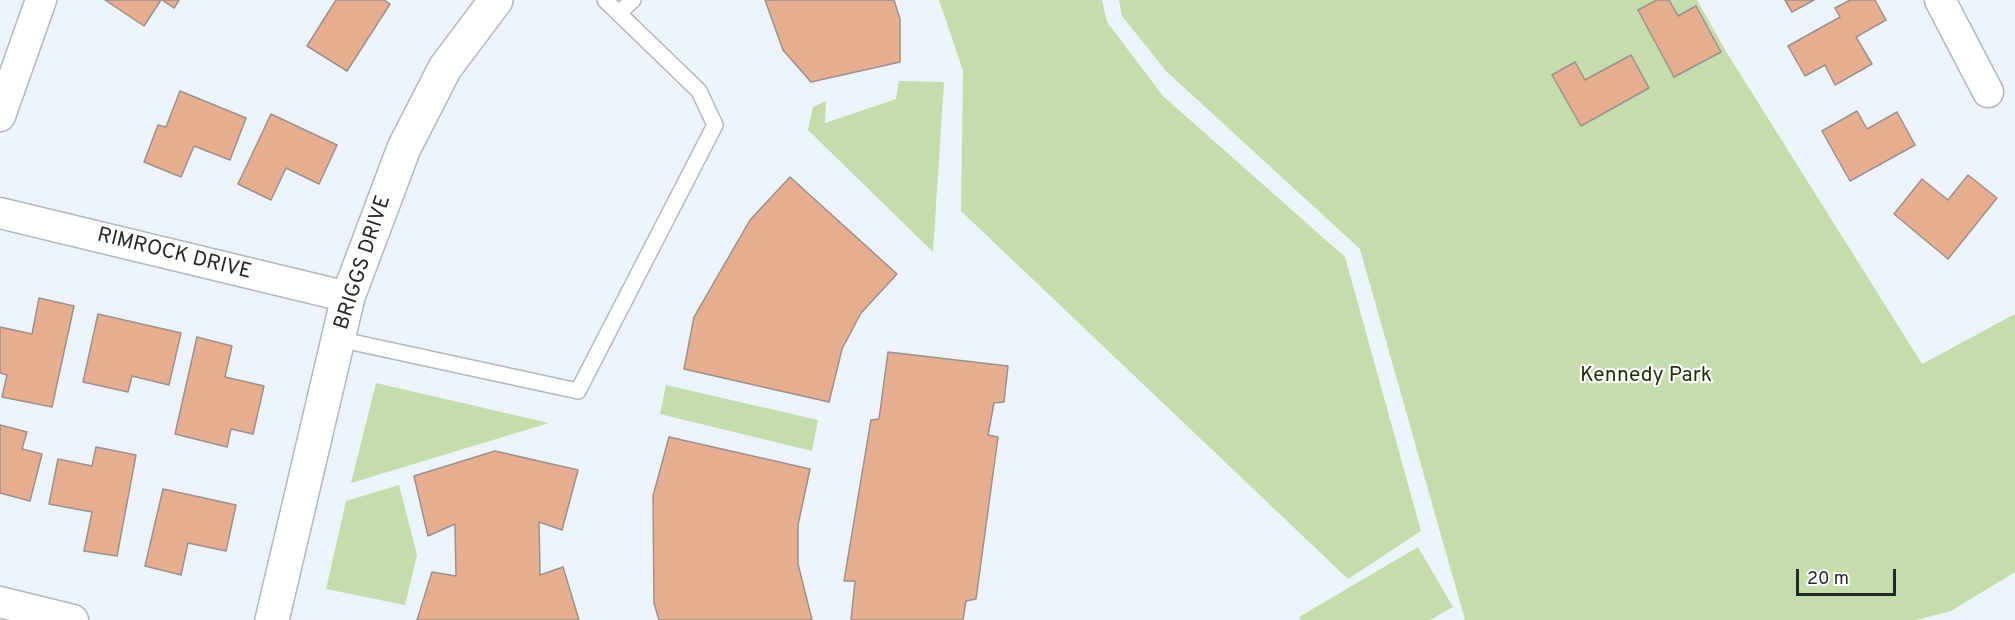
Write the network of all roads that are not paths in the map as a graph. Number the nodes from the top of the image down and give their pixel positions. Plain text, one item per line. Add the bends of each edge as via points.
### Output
1 (41, 0) edge
2 (496, 0) edge
3 (605, 0) edge
4 (633, 0) edge
5 (1940, 0) edge
6 (619, 13) junction
7 (1989, 92) dead end
8 (0, 116) edge
9 (0, 213) edge
10 (348, 297) junction
11 (338, 339) junction
12 (0, 603) edge
13 (73, 620) edge
14 (272, 620) edge

1 - 8 street
2 - 10 street, BRIGGS DRIVE via 445,68 404,148
3 - 6 lane
4 - 6 lane
5 - 7 street
6 - 11 lane via 699,91 715,125 578,391
9 - 10 street, RIMROCK DRIVE
10 - 11 street, BRIGGS DRIVE
11 - 14 street, BRIGGS DRIVE
12 - 13 street

